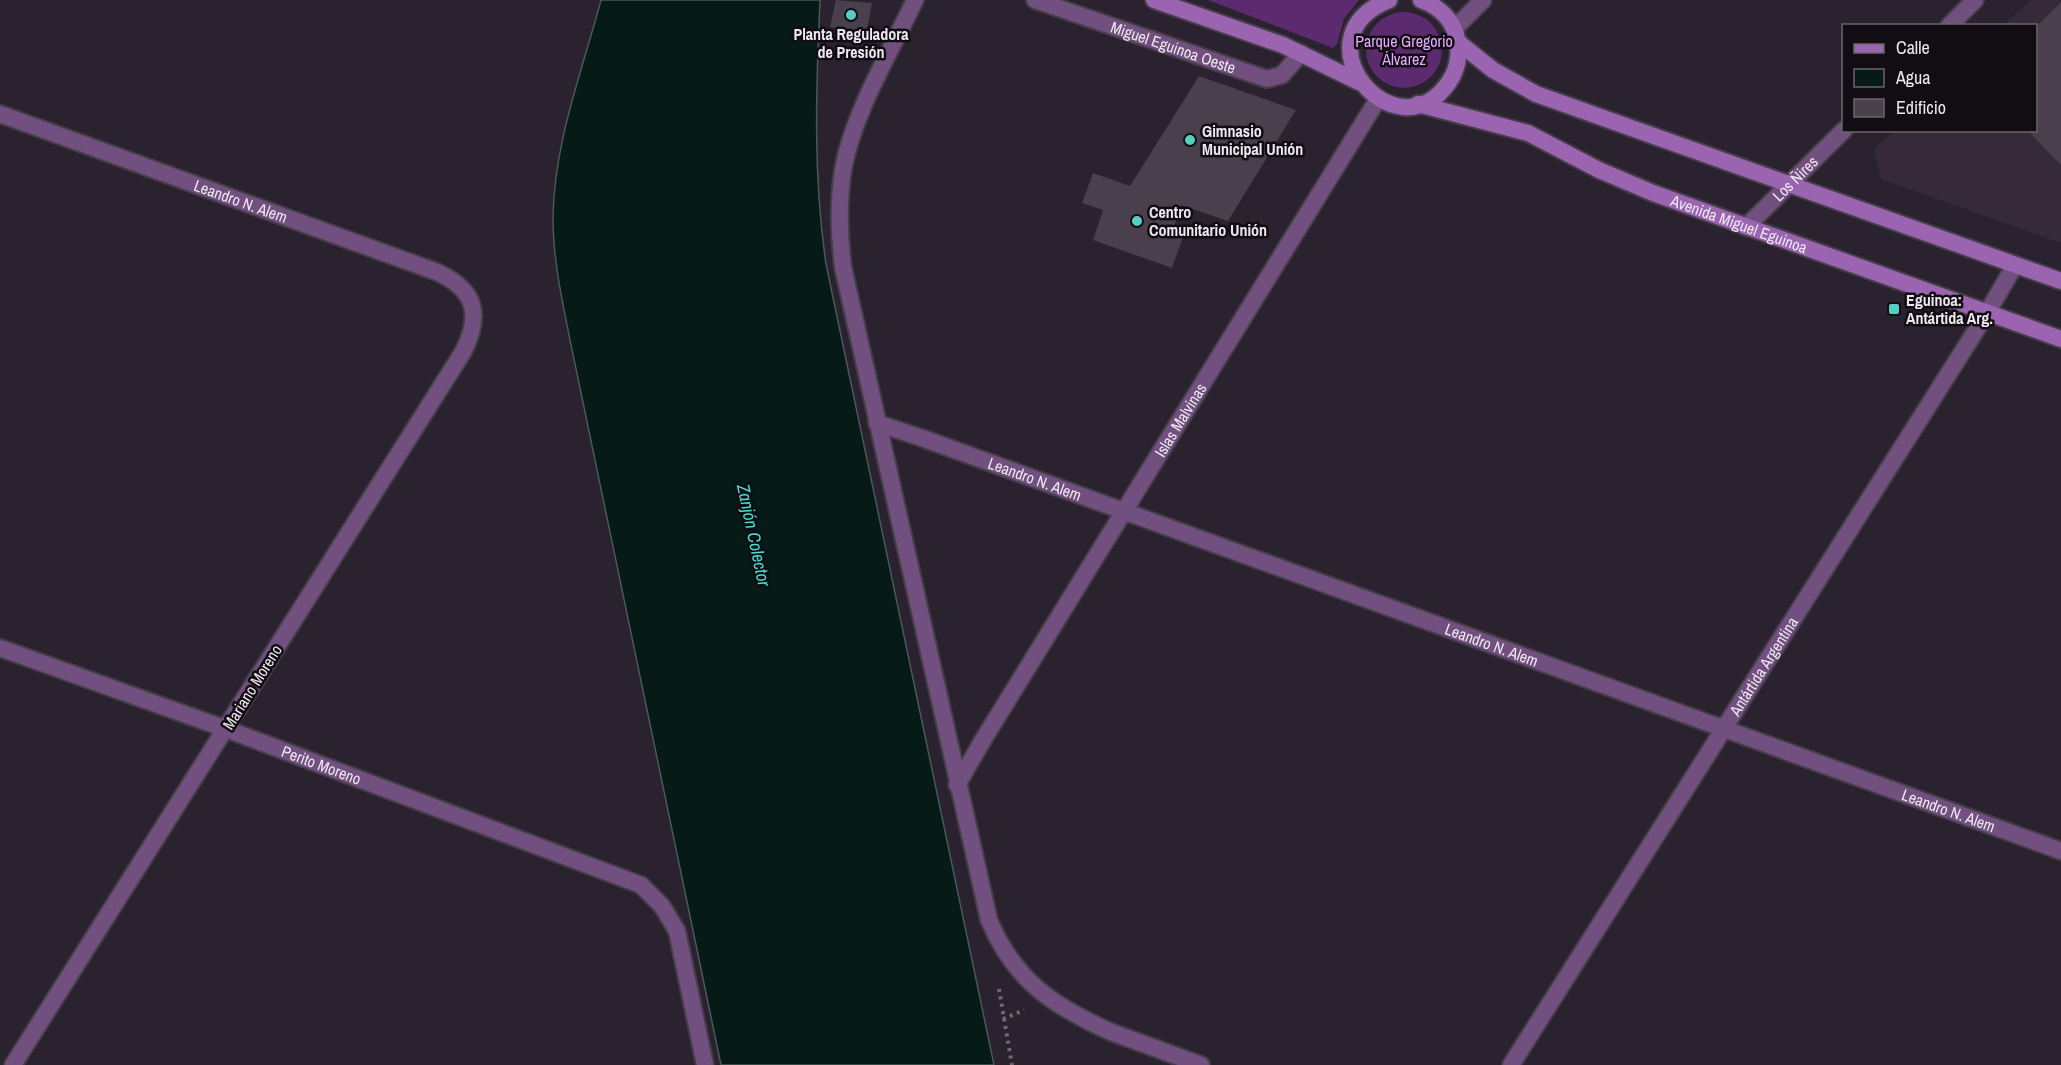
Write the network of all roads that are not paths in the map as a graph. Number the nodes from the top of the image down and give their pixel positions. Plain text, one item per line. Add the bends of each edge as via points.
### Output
1 (915, 0) edge
2 (1035, 0) edge
3 (1154, 0) edge
4 (1389, 0) edge
5 (1421, 0) edge
6 (1484, 0) edge
7 (1975, 0) edge
8 (1951, 24) edge
9 (1456, 36) junction
10 (1301, 52) junction
11 (1359, 82) junction
12 (1378, 99) junction
13 (1418, 104) junction
14 (0, 114) edge
15 (1842, 132) edge
16 (1789, 184) junction
17 (1746, 227) junction
18 (2015, 265) junction
19 (2061, 281) edge
20 (472, 304) joint
21 (1987, 312) junction
22 (2061, 339) edge
23 (877, 423) junction
24 (1123, 512) junction
25 (0, 648) edge
26 (226, 729) junction
27 (1722, 729) junction
28 (957, 785) junction
29 (2061, 851) edge
30 (13, 1065) edge
31 (705, 1065) edge
32 (1201, 1065) edge
33 (1511, 1065) edge

1 - 23 street via 859,120 843,169 840,195 843,267
2 - 10 street, Miguel Eguinoa Oeste via 1267,79 1282,75
3 - 10 main road
4 - 11 main road via 1368,12 1354,33 1351,58
5 - 9 main road via 1439,9
6 - 9 street
7 - 8 street
9 - 13 main road via 1459,56 1450,81 1442,91
9 - 16 main road via 1492,70 1521,87
10 - 11 main road
11 - 12 main road
12 - 13 main road, Avenida Miguel Eguinoa via 1391,104
12 - 24 street, Islas Malvinas
13 - 17 main road, Avenida Miguel Eguinoa via 1520,130 1643,189
14 - 20 street, Leandro N. Alem via 437,272 459,284
15 - 16 street, Los Ñires
16 - 17 street, Los Ñires
16 - 18 main road
17 - 21 main road, Avenida Miguel Eguinoa
18 - 19 main road
18 - 21 street, Antártida Argentina
20 - 26 street, Mariano Moreno via 473,327 463,352
21 - 22 main road, Avenida Miguel Eguinoa
21 - 27 street, Antártida Argentina
23 - 24 street, Leandro N. Alem
23 - 28 street
24 - 27 street, Leandro N. Alem
24 - 28 street, Islas Malvinas
25 - 26 street, Perito Moreno
26 - 30 street, Mariano Moreno
26 - 31 street, Perito Moreno via 641,885 662,906 677,931
27 - 29 street, Leandro N. Alem
27 - 33 street, Antártida Argentina
28 - 32 street via 983,900 998,941 1024,979 1087,1021

